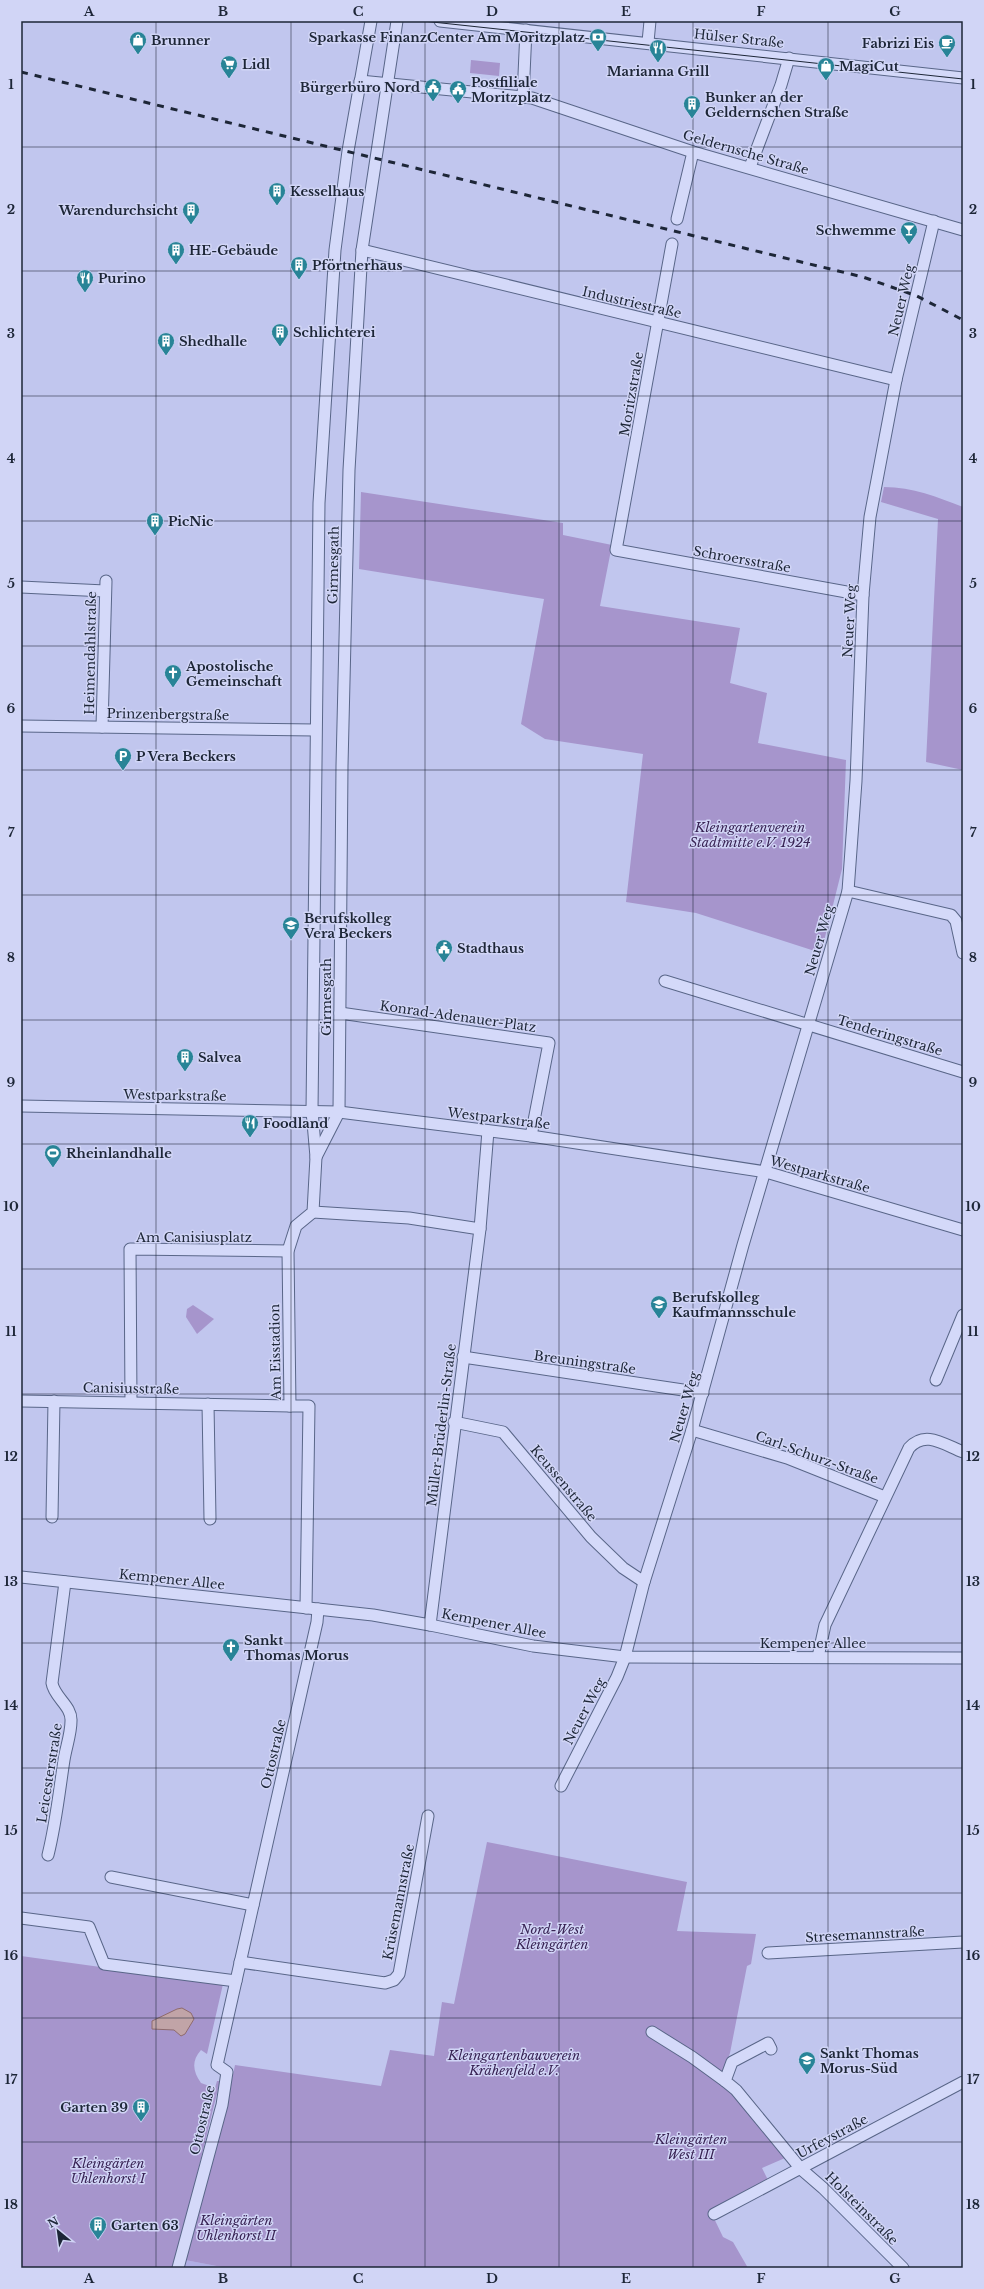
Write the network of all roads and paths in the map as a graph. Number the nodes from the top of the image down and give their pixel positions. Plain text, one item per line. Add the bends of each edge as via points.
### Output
1 (371, 21) edge
2 (397, 21) edge
3 (440, 21) edge
4 (650, 21) edge
5 (526, 30) junction
6 (648, 42) junction
7 (789, 58) junction
8 (963, 78) edge
9 (360, 81) junction
10 (386, 85) junction
11 (523, 97) junction
12 (693, 152) junction
13 (750, 167) junction
14 (677, 219) dead end
15 (934, 221) junction
16 (963, 230) edge
17 (672, 244) dead end
18 (362, 250) junction
19 (658, 322) junction
20 (896, 380) junction
21 (616, 550) joint
22 (21, 587) edge
23 (863, 595) junction
24 (21, 726) edge
25 (102, 727) junction
26 (315, 730) junction
27 (848, 891) junction
28 (963, 953) edge
29 (665, 981) dead end
30 (340, 1014) junction
31 (809, 1025) junction
32 (963, 1072) edge
33 (21, 1106) edge
34 (312, 1111) junction
35 (339, 1112) junction
36 (488, 1131) junction
37 (531, 1136) junction
38 (316, 1158) junction
39 (766, 1172) junction
40 (313, 1212) junction
41 (480, 1230) junction
42 (963, 1230) edge
43 (288, 1251) junction
44 (963, 1314) edge
45 (462, 1357) junction
46 (936, 1380) dead end
47 (703, 1393) junction
48 (21, 1401) edge
49 (54, 1402) junction
50 (131, 1402) junction
51 (208, 1404) junction
52 (290, 1406) junction
53 (454, 1422) junction
54 (692, 1430) junction
55 (963, 1452) edge
56 (885, 1497) junction
57 (52, 1517) dead end
58 (210, 1519) dead end
59 (21, 1577) edge
60 (65, 1582) junction
61 (644, 1582) junction
62 (306, 1608) junction
63 (318, 1609) junction
64 (430, 1624) junction
65 (625, 1657) junction
66 (818, 1657) junction
67 (963, 1658) edge
68 (561, 1786) dead end
69 (428, 1816) dead end
70 (48, 1855) dead end
71 (111, 1877) dead end
72 (253, 1905) junction
73 (21, 1918) edge
74 (963, 1942) edge
75 (768, 1953) dead end
76 (240, 1962) junction
77 (236, 1981) junction
78 (652, 2032) dead end
79 (771, 2049) dead end
80 (725, 2082) junction
81 (963, 2082) edge
82 (801, 2169) junction
83 (714, 2214) dead end
84 (178, 2268) edge
85 (903, 2268) edge

1 - 9 street, Girmesgath
2 - 10 street, Girmesgath
3 - 5 street, Hülser Straße
4 - 6 street
5 - 6 street, Hülser Straße
5 - 11 street
6 - 7 street, Hülser Straße
7 - 8 street, Hülser Straße
7 - 13 street
9 - 10 street, Geldernsche Straße
9 - 26 street, Girmesgath via 335,250 319,503
10 - 11 street, Geldernsche Straße
10 - 18 street, Girmesgath
11 - 12 street, Geldernsche Straße
12 - 13 street, Geldernsche Straße
12 - 14 street
13 - 15 street, Geldernsche Straße
15 - 16 street, Geldernsche Straße
15 - 20 street, Neuer Weg
17 - 19 street, Moritzstraße
18 - 19 street, Industriestraße
18 - 30 street, Girmesgath via 349,470 342,766
19 - 20 street, Industriestraße
19 - 21 street, Moritzstraße
20 - 23 street, Neuer Weg via 874,489
21 - 23 street, Schroersstraße
22 - 25 street, Heimendahlstraße via 106,586
23 - 27 street, Neuer Weg via 856,782
24 - 25 street, Prinzenbergstraße
25 - 26 street, Prinzenbergstraße
26 - 34 street, Girmesgath
27 - 28 street via 951,915 956,921
27 - 31 street, Neuer Weg
29 - 31 street
30 - 35 street, Girmesgath
30 - 37 street, Konrad-Adenauer-Platz via 549,1043
31 - 32 street, Tenderingstraße
31 - 39 street, Neuer Weg
33 - 34 street, Westparkstraße
34 - 35 street, Westparkstraße
34 - 38 street
35 - 36 street, Westparkstraße
35 - 38 street
36 - 37 street, Westparkstraße
36 - 41 street, Müller-Brüderlin-Straße
37 - 39 street, Westparkstraße
38 - 40 street
39 - 42 street, Westparkstraße
39 - 47 street, Neuer Weg via 743,1245
40 - 41 street via 409,1218
40 - 43 street, Am Eisstadion via 296,1226
41 - 45 street, Müller-Brüderlin-Straße
43 - 50 street, Am Canisiusplatz via 130,1250
43 - 52 street, Am Eisstadion
44 - 46 street
45 - 47 street, Breuningstraße
45 - 53 street, Müller-Brüderlin-Straße
47 - 54 street, Neuer Weg
48 - 49 street, Canisiusstraße
49 - 50 street, Canisiusstraße
49 - 57 street
50 - 51 street, Canisiusstraße
51 - 52 street, Canisiusstraße
51 - 58 street
52 - 62 street, Am Eisstadion via 309,1406
53 - 61 street, Keussenstraße via 503,1432 591,1537 623,1568
53 - 64 street, Müller-Brüderlin-Straße
54 - 56 street, Carl-Schurz-Straße via 787,1458
54 - 61 street, Neuer Weg
55 - 56 street, Carl-Schurz-Straße via 925,1438 916,1441 909,1448
56 - 66 street, Carl-Schurz-Straße via 824,1625
59 - 60 street, Kempener Allee
60 - 62 street, Kempener Allee
60 - 70 street, Leicesterstraße via 52,1683 71,1720 56,1822
61 - 65 street, Neuer Weg
62 - 63 street, Kempener Allee
63 - 64 street, Kempener Allee
63 - 72 street, Ottostraße
64 - 65 street, Kempener Allee via 525,1645
65 - 66 street, Kempener Allee
65 - 68 street, Neuer Weg via 618,1677
66 - 67 street, Kempener Allee
69 - 76 street, Krüsemannstraße via 399,1974 394,1980 385,1983
71 - 72 street
72 - 76 street, Ottostraße
73 - 77 street via 89,1927 104,1964
74 - 75 street, Stresemannstraße
76 - 77 street, Ottostraße
77 - 84 street, Ottostraße via 217,2065 227,2072 222,2105
78 - 80 street, Holsteinstraße
79 - 80 street via 768,2043 732,2062
80 - 82 street, Holsteinstraße via 736,2090
81 - 82 street, Urfeystraße
82 - 83 street, Urfeystraße
82 - 85 street, Holsteinstraße

